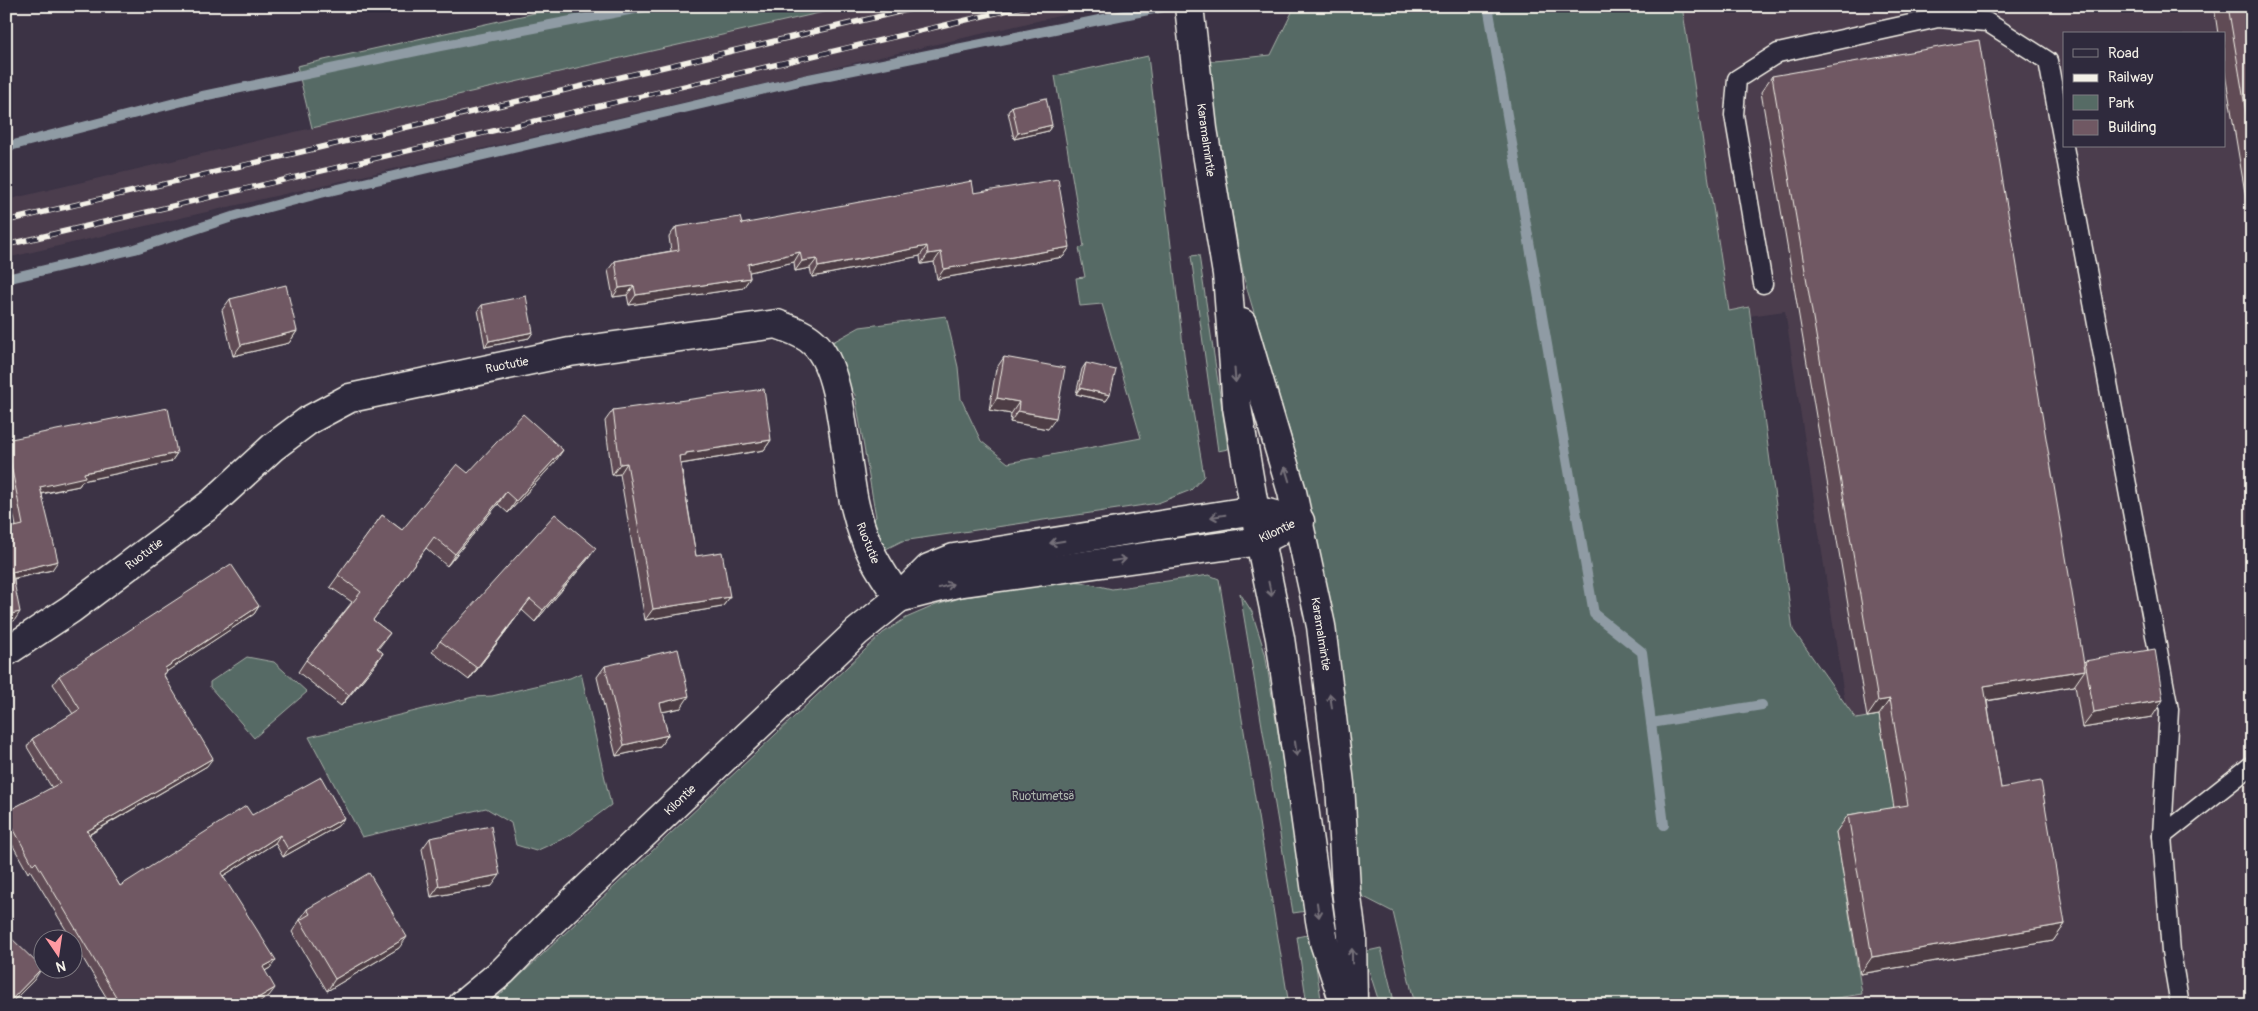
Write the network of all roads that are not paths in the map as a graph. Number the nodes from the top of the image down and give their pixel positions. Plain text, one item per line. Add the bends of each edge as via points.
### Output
1 (1189, 6) edge
2 (2063, 141) edge
3 (2064, 148) edge
4 (1227, 274) junction
5 (1763, 284) dead end
6 (1255, 510) junction
7 (1300, 521) junction
8 (1260, 541) junction
9 (899, 598) junction
10 (6, 652) edge
11 (2252, 766) edge
12 (2162, 836) junction
13 (462, 1005) edge
14 (1345, 1005) edge
15 (1353, 1005) edge
16 (2180, 1005) edge

1 - 4 street, Karamalmintie via 1203,129
2 - 5 lane via 2048,60 1987,22 1938,18 1778,53 1737,79 1734,115
3 - 12 lane via 2169,710
4 -> 6 street, Karamalmintie via 1237,407
7 -> 4 street, Karamalmintie
6 - 7 street, Kilontie
6 - 8 street, Karamalmintie
6 -> 9 street, Kilontie via 954,558 928,568
7 - 8 street, Kilontie
15 -> 7 street, Karamalmintie via 1352,936 1333,717 1321,626
9 -> 8 street, Kilontie via 957,583
8 -> 14 street, Karamalmintie via 1280,638 1324,942
9 - 10 street, Ruotutie via 876,565 855,508 834,376 814,343 777,324 570,352 350,398 287,436 212,503 71,609
9 - 13 street, Kilontie via 856,632 551,922 503,972
11 - 12 lane
12 - 16 lane via 2171,952

